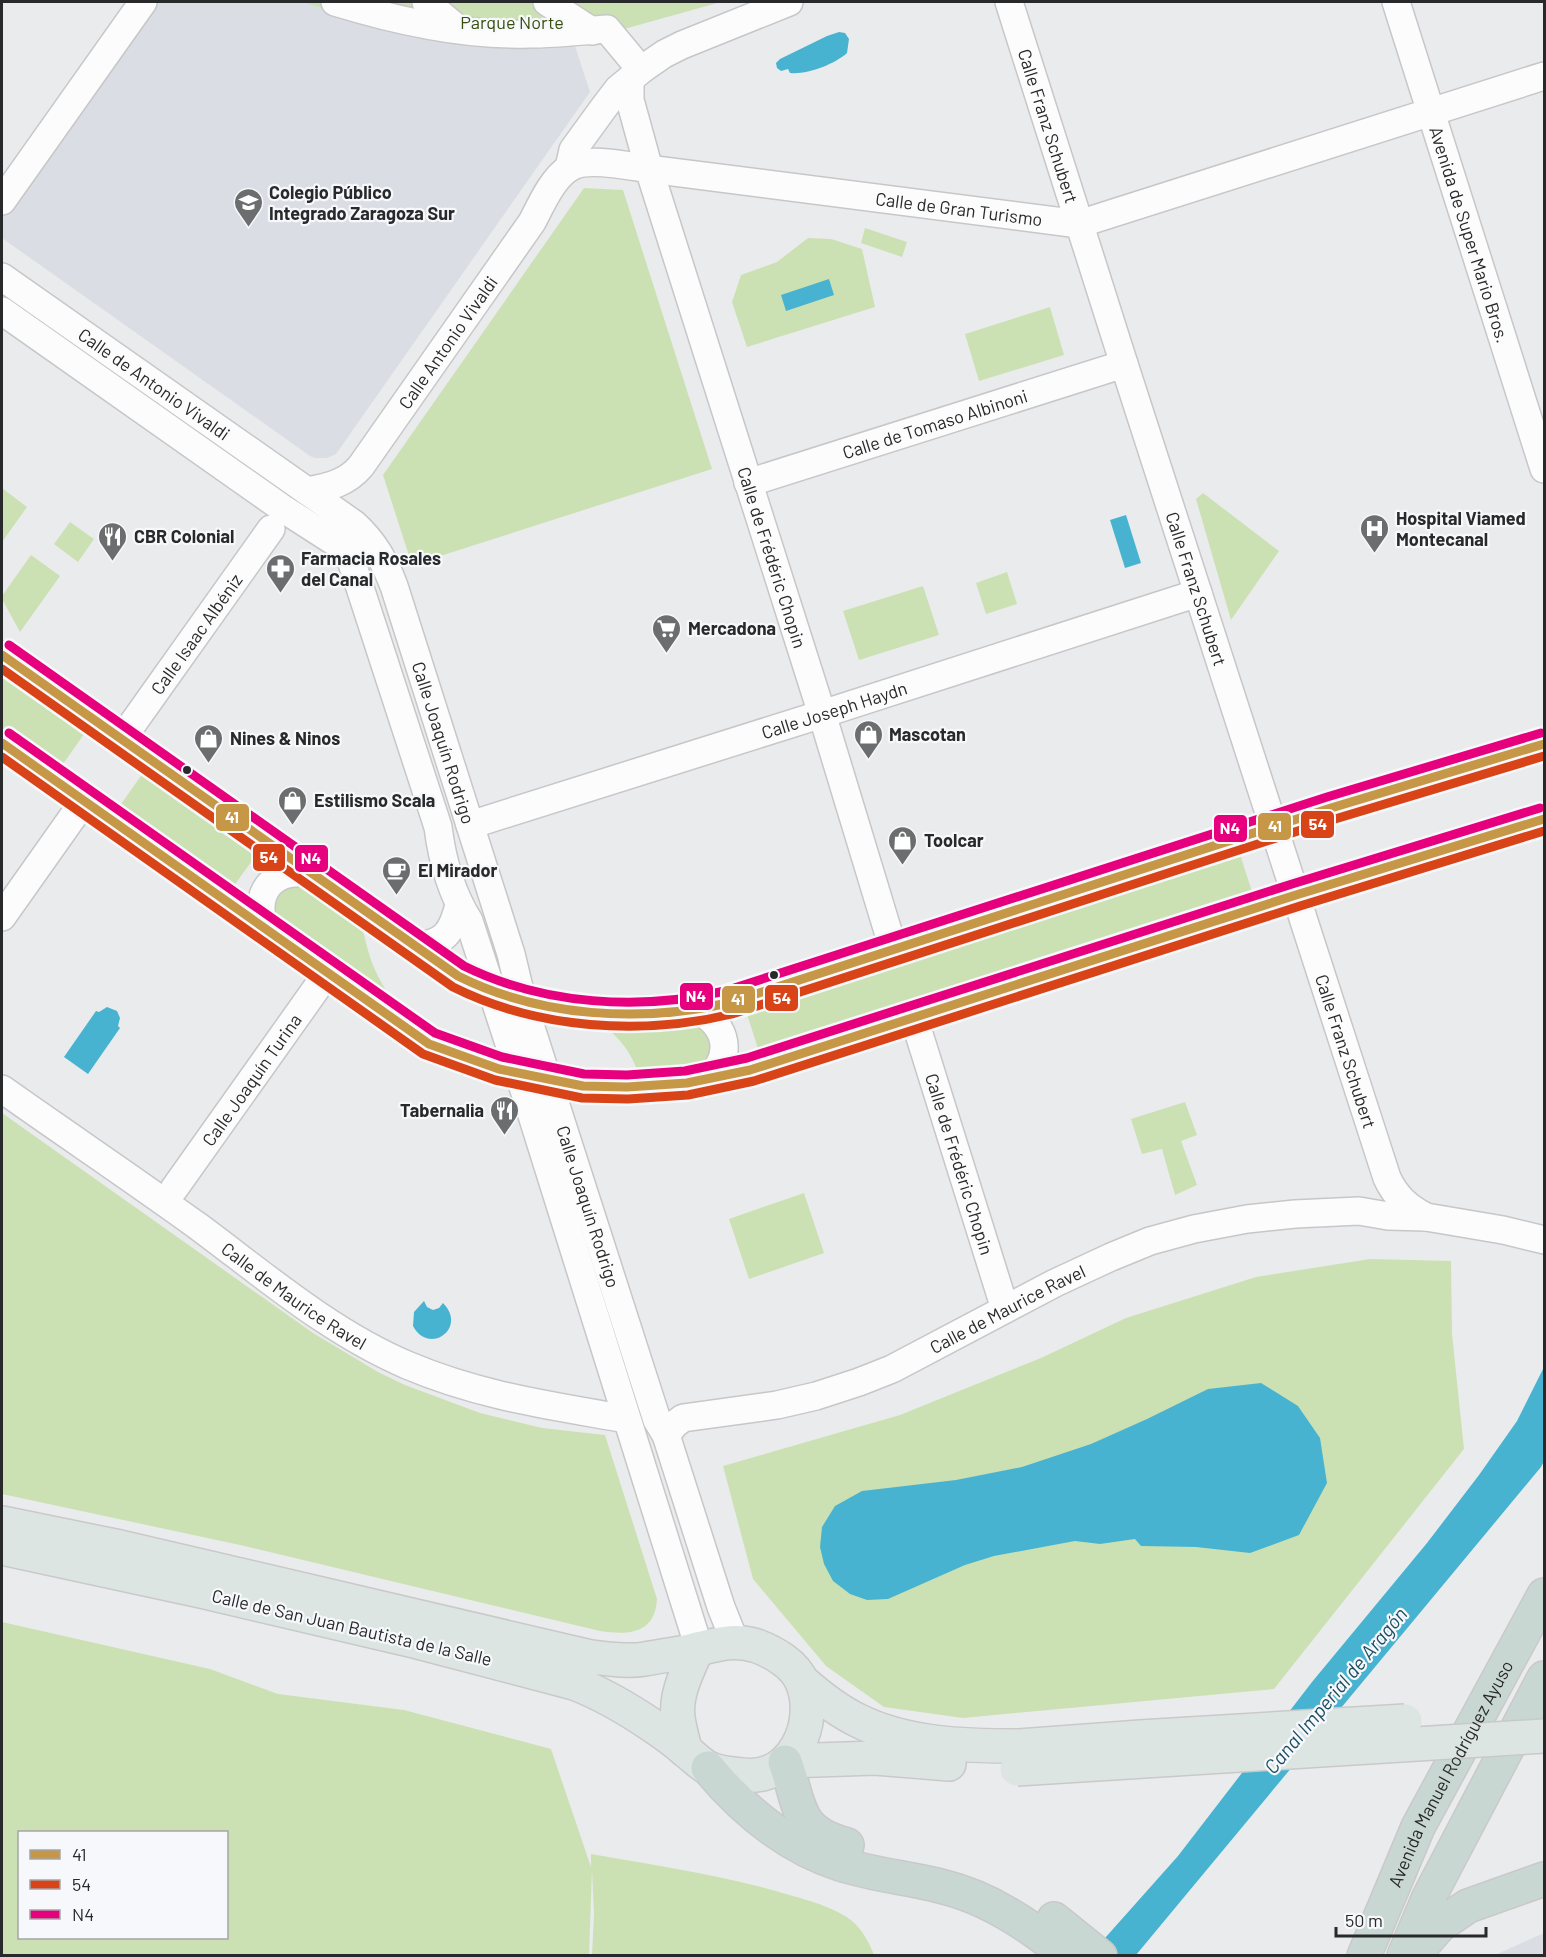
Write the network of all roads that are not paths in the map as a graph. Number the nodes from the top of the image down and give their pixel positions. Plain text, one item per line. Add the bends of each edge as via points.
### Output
1 (142, 2) edge
2 (335, 2) edge
3 (426, 2) edge
4 (547, 2) edge
5 (789, 2) edge
6 (1009, 2) edge
7 (1396, 2) edge
8 (458, 29) junction
9 (592, 31) junction
10 (636, 75) junction
11 (1545, 76) edge
12 (1431, 112) junction
13 (569, 168) junction
14 (649, 168) junction
15 (2, 201) edge
16 (1079, 224) junction
17 (2, 277) edge
18 (2, 311) edge
19 (1124, 364) junction
20 (1545, 470) edge
21 (748, 483) junction
22 (307, 491) junction
23 (271, 529) dead end
24 (1198, 592) junction
25 (2, 655) edge
26 (822, 714) junction
27 (121, 740) junction
28 (2, 743) edge
29 (1545, 744) edge
30 (84, 801) junction
31 (1545, 819) edge
32 (470, 825) junction
33 (1274, 828) junction
34 (311, 874) junction
35 (1296, 895) junction
36 (459, 906) junction
37 (2, 916) edge
38 (264, 927) junction
39 (415, 946) junction
40 (893, 948) junction
41 (328, 972) junction
42 (492, 991) junction
43 (522, 1000) junction
44 (696, 1010) junction
45 (914, 1018) junction
46 (519, 1074) junction
47 (548, 1079) junction
48 (707, 1080) junction
49 (2, 1089) edge
50 (1385, 1187) junction
51 (174, 1189) dead end
52 (1359, 1211) junction
53 (1426, 1216) junction
54 (1545, 1240) edge
55 (1005, 1309) junction
56 (626, 1419) junction
57 (666, 1435) junction
58 (2, 1523) edge
59 (2, 1548) edge
60 (1545, 1595) edge
61 (735, 1642) junction
62 (698, 1649) junction
63 (1545, 1678) edge
64 (802, 1680) junction
65 (1545, 1713) edge
66 (1545, 1736) edge
67 (1018, 1757) junction
68 (697, 1759) junction
69 (793, 1767) junction
70 (1418, 1827) junction
71 (1545, 1879) edge
72 (1006, 1901) junction
73 (1067, 1956) edge
74 (1100, 1956) edge
75 (1344, 1956) edge
76 (1364, 1956) edge
77 (1404, 1956) edge
78 (1413, 1956) edge

1 - 15 street
2 - 8 street via 416,24
3 - 8 street
4 - 9 street
5 - 10 street, Calle Antonio Vivaldi via 682,45
6 - 16 street, Calle Franz Schubert
7 - 12 street, Avenida de Super Mario Bros.
8 - 9 street via 528,34
9 - 10 street via 608,29
10 - 13 street, Calle Antonio Vivaldi via 613,95 573,150
10 - 14 street, Calle de Frédéric Chopin via 630,100
11 - 12 street, Calle de Gran Turismo
12 - 16 street, Calle de Gran Turismo
12 - 20 street, Avenida de Super Mario Bros.
13 - 14 street, Calle de Gran Turismo via 588,163
13 - 22 street, Calle Antonio Vivaldi via 547,193 531,222 361,466 341,483
14 - 16 street, Calle de Gran Turismo
14 - 21 street, Calle de Frédéric Chopin
16 - 19 street, Calle Franz Schubert
17 - 22 street, Calle de Antonio Vivaldi
18 - 36 street, Calle Joaquín Rodrigo via 342,547 357,578 438,827
19 - 21 street, Calle de Tomaso Albinoni
19 - 24 street, Calle Franz Schubert
21 - 26 street, Calle de Frédéric Chopin
22 - 32 street, Calle Joaquín Rodrigo via 359,528 382,558
23 - 27 street, Calle Isaac Albéniz
24 - 26 street, Calle Joseph Haydn
24 - 33 street, Calle Franz Schubert
25 - 27 street
26 - 32 street, Calle Joseph Haydn
26 - 40 street, Calle de Frédéric Chopin
27 - 34 street
28 - 30 street
29 - 33 street
30 - 37 street
30 - 38 street
31 - 35 street
32 - 43 street, Calle Joaquín Rodrigo
33 - 35 street, Calle Franz Schubert
33 - 40 street
34 - 38 street via 283,874 268,887 260,909
34 - 39 street
35 - 45 street
35 - 50 street, Calle Franz Schubert
36 - 39 street via 447,935 432,944
36 - 42 street, Calle Joaquín Rodrigo via 469,921
38 - 41 street
39 - 42 street via 458,976
40 - 44 street
41 - 46 street via 429,1044
41 - 51 street, Calle Joaquín Turina
42 - 43 street
42 - 46 street, Calle Joaquín Rodrigo
43 - 44 street via 627,1016
43 - 47 street, Calle Joaquín Rodrigo
44 - 48 street via 713,1021 724,1043 721,1063
45 - 48 street via 791,1058
45 - 55 street, Calle de Frédéric Chopin
46 - 47 street
46 - 56 street, Calle Joaquín Rodrigo
47 - 48 street via 583,1086 627,1087
47 - 57 street, Calle Joaquín Rodrigo via 657,1420
49 - 56 street, Calle de Maurice Ravel via 317,1314 367,1345 406,1364 490,1394
50 - 52 street, Calle de Maurice Ravel via 1373,1206
50 - 53 street, Calle Franz Schubert
52 - 53 street, Calle de Maurice Ravel
52 - 55 street, Calle de Maurice Ravel via 1247,1219 1150,1241
53 - 54 street, Calle de Maurice Ravel
55 - 57 street, Calle de Maurice Ravel via 914,1358 859,1382 777,1405 682,1418
56 - 62 street, Calle Joaquín Rodrigo
57 - 61 street, Calle Joaquín Rodrigo
58 - 62 main road, Calle de San Juan Bautista de la Salle via 591,1657 635,1660
59 - 68 main road, Calle de San Juan Bautista de la Salle via 418,1642 574,1683 621,1705
60 - 70 highway, Avenida Manuel Rodríguez Ayuso
61 - 62 main road
61 - 64 main road via 774,1654
62 - 68 main road via 678,1702 678,1717
63 - 77 highway, Avenida Manuel Rodríguez Ayuso via 1429,1897
64 - 67 main road via 840,1710 878,1729
64 - 69 main road via 807,1721
65 - 67 main road, bridge via 1152,1736
66 - 67 main road, bridge
67 - 69 main road via 875,1758
68 - 69 main road via 746,1776
68 - 72 highway via 757,1817 809,1851 840,1864 946,1887 982,1900
69 - 72 highway via 801,1816 826,1838 973,1875
70 - 75 highway via 1376,1894
70 - 76 highway, Avenida Manuel Rodríguez Ayuso
71 - 78 highway via 1468,1906 1440,1925
72 - 73 highway
72 - 74 highway via 1059,1923

